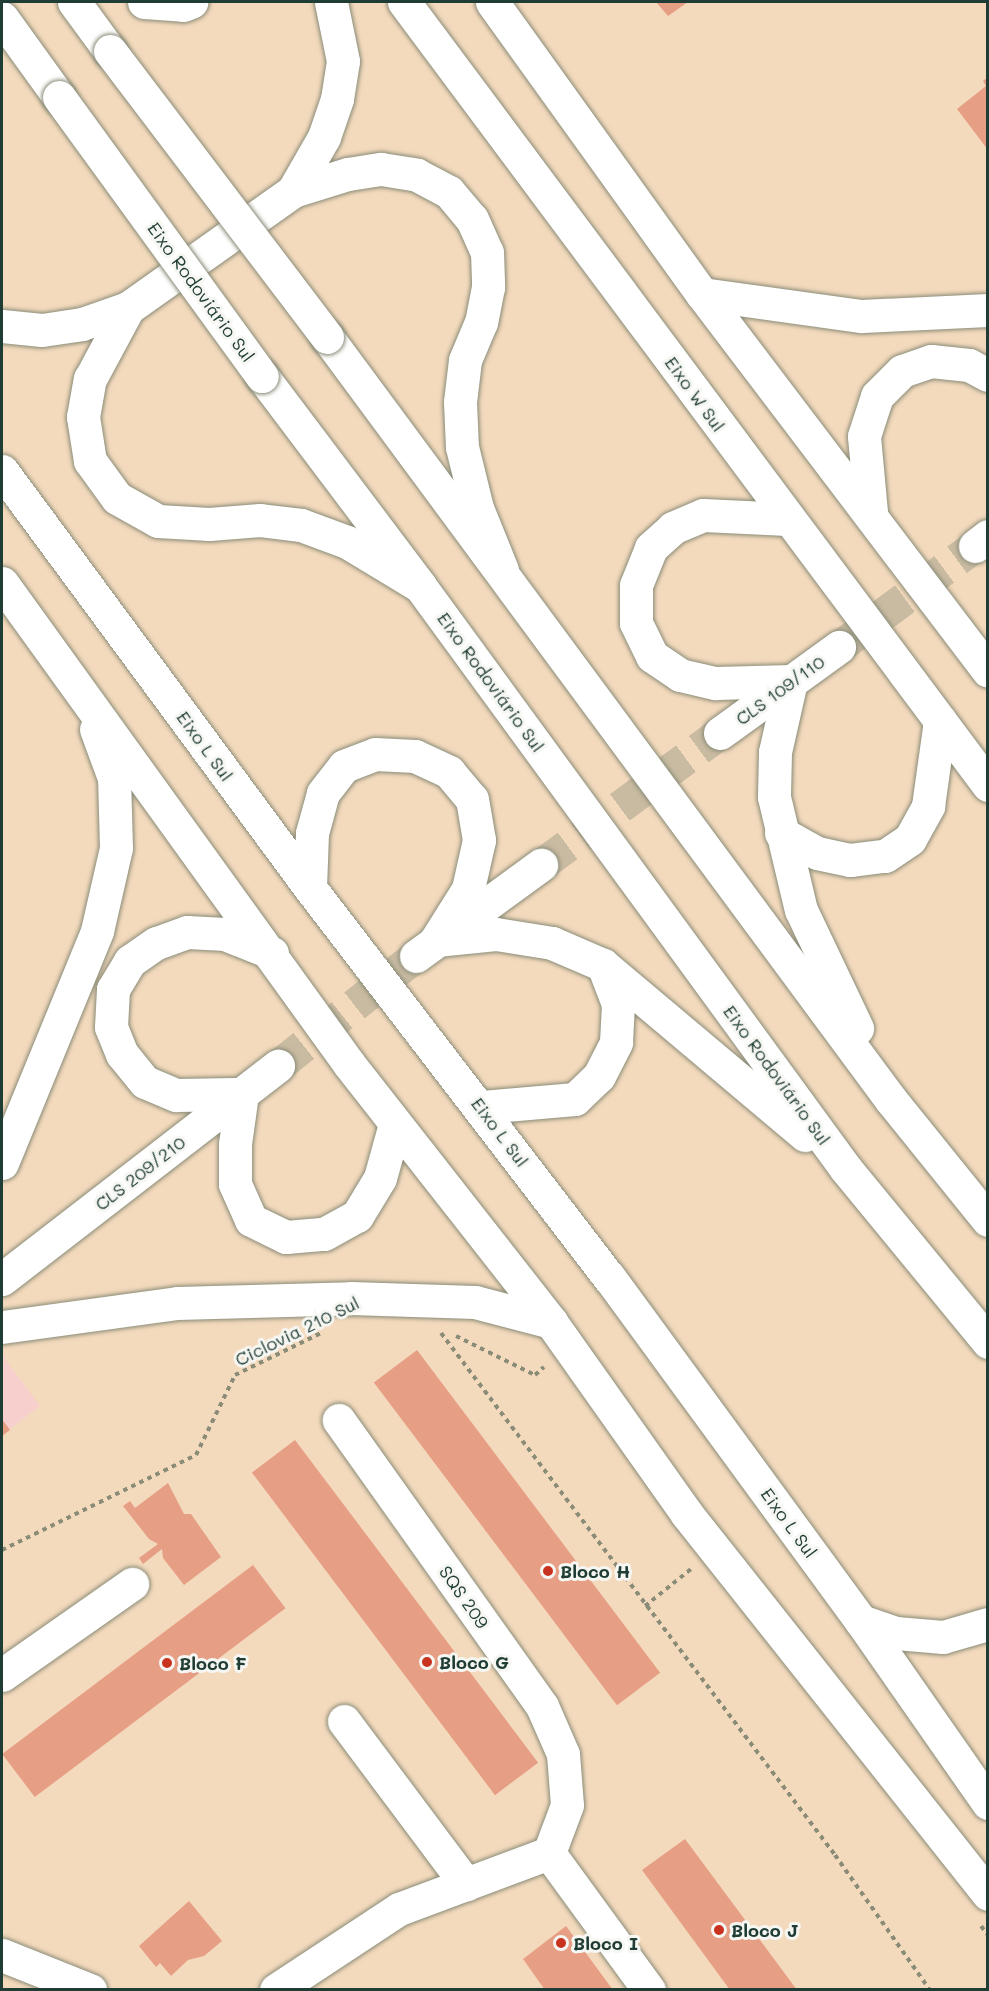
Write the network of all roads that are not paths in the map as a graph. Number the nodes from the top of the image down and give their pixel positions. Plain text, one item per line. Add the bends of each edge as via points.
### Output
1 (74, 2) edge
2 (144, 2) edge
3 (191, 2) edge
4 (331, 2) edge
5 (404, 2) edge
6 (492, 2) edge
7 (2, 18) edge
8 (293, 191) junction
9 (702, 294) junction
10 (128, 308) junction
11 (987, 310) edge
12 (2, 326) edge
13 (987, 375) edge
14 (2, 471) edge
15 (871, 512) junction
16 (788, 519) junction
17 (502, 570) junction
18 (2, 583) edge
19 (420, 586) junction
20 (839, 647) tunnel mouth
21 (982, 660) edge
22 (791, 681) junction
23 (83, 694) junction
24 (940, 721) junction
25 (720, 733) tunnel mouth
26 (987, 785) edge
27 (781, 833) junction
28 (541, 865) tunnel mouth
29 (310, 888) junction
30 (426, 948) junction
31 (272, 953) junction
32 (603, 965) junction
33 (278, 1066) tunnel mouth
34 (242, 1094) junction
35 (891, 1100) junction
36 (482, 1107) junction
37 (395, 1124) junction
38 (2, 1163) edge
39 (846, 1169) junction
40 (987, 1220) edge
41 (2, 1279) edge
42 (551, 1322) junction
43 (2, 1327) edge
44 (987, 1342) edge
45 (339, 1420) dead end
46 (132, 1584) dead end
47 (861, 1621) junction
48 (987, 1624) edge
49 (2, 1675) edge
50 (344, 1721) dead end
51 (987, 1803) edge
52 (549, 1853) junction
53 (466, 1884) junction
54 (987, 1894) edge
55 (2, 1955) edge
56 (90, 1989) edge
57 (276, 1989) edge
58 (649, 1989) edge

1 - 17 main road, bridge
2 - 3 main road
4 - 8 main road via 343,61 337,99 324,137
5 - 16 main road, Eixo W Sul
6 - 9 main road
7 - 19 main road, Eixo Rodoviário Sul, bridge
8 - 10 main road
8 - 17 main road via 348,174 390,170 417,175 449,192 472,219 487,252 488,287 481,322 465,360 460,402 462,447 477,508
9 - 11 main road via 861,316
9 - 15 main road
10 - 12 main road via 82,324 42,330
10 - 19 main road via 90,379 83,417 90,461 117,498 158,521 208,524 260,520 301,525 347,542
13 - 15 main road via 969,365 931,361 902,371 877,396 864,436
14 - 29 main road, Eixo L Sul
15 - 21 main road
16 - 22 main road via 703,515 673,528 651,548 636,585 636,623 652,656 680,675 716,683
16 - 24 main road, Eixo W Sul
17 - 35 main road
18 - 23 main road
19 - 39 main road, Eixo Rodoviário Sul
20 - 22 main road, CLS 109/110
22 - 25 main road, CLS 109/110
22 - 27 main road via 775,752 774,797
23 - 31 main road
23 - 38 main road via 114,778 116,848 97,931
24 - 26 main road, Eixo W Sul
24 - 27 main road via 928,806 909,839 885,856 850,861 817,853
27 - 35 main road via 801,910
28 - 30 main road
29 - 30 main road via 312,833 323,793 344,766 375,754 415,756 449,772 472,799 479,840 468,889
29 - 36 main road, Eixo L Sul
30 - 32 main road via 496,934 552,943
31 - 34 main road via 225,934 187,932 156,943 130,961 112,989 111,1027 122,1054 145,1082 176,1095
31 - 37 main road
32 - 36 main road via 618,1004 616,1042 598,1076 575,1099
32 - 39 main road
33 - 34 main road, CLS 209/210
34 - 37 main road via 235,1144 235,1184 251,1220 286,1237 324,1234 357,1216 380,1178
34 - 41 main road, CLS 209/210
35 - 40 main road
36 - 47 main road, Eixo L Sul
37 - 42 main road
39 - 44 main road, Eixo Rodoviário Sul
42 - 43 main road via 475,1302 351,1298 177,1303
42 - 54 main road via 686,1513
45 - 52 main road, SQS 209 via 542,1706 563,1754 567,1805
46 - 49 main road
47 - 48 main road via 896,1633 943,1637
47 - 51 main road, Eixo L Sul
50 - 53 main road
52 - 53 main road
52 - 58 main road
53 - 57 main road via 399,1910
55 - 56 main road

